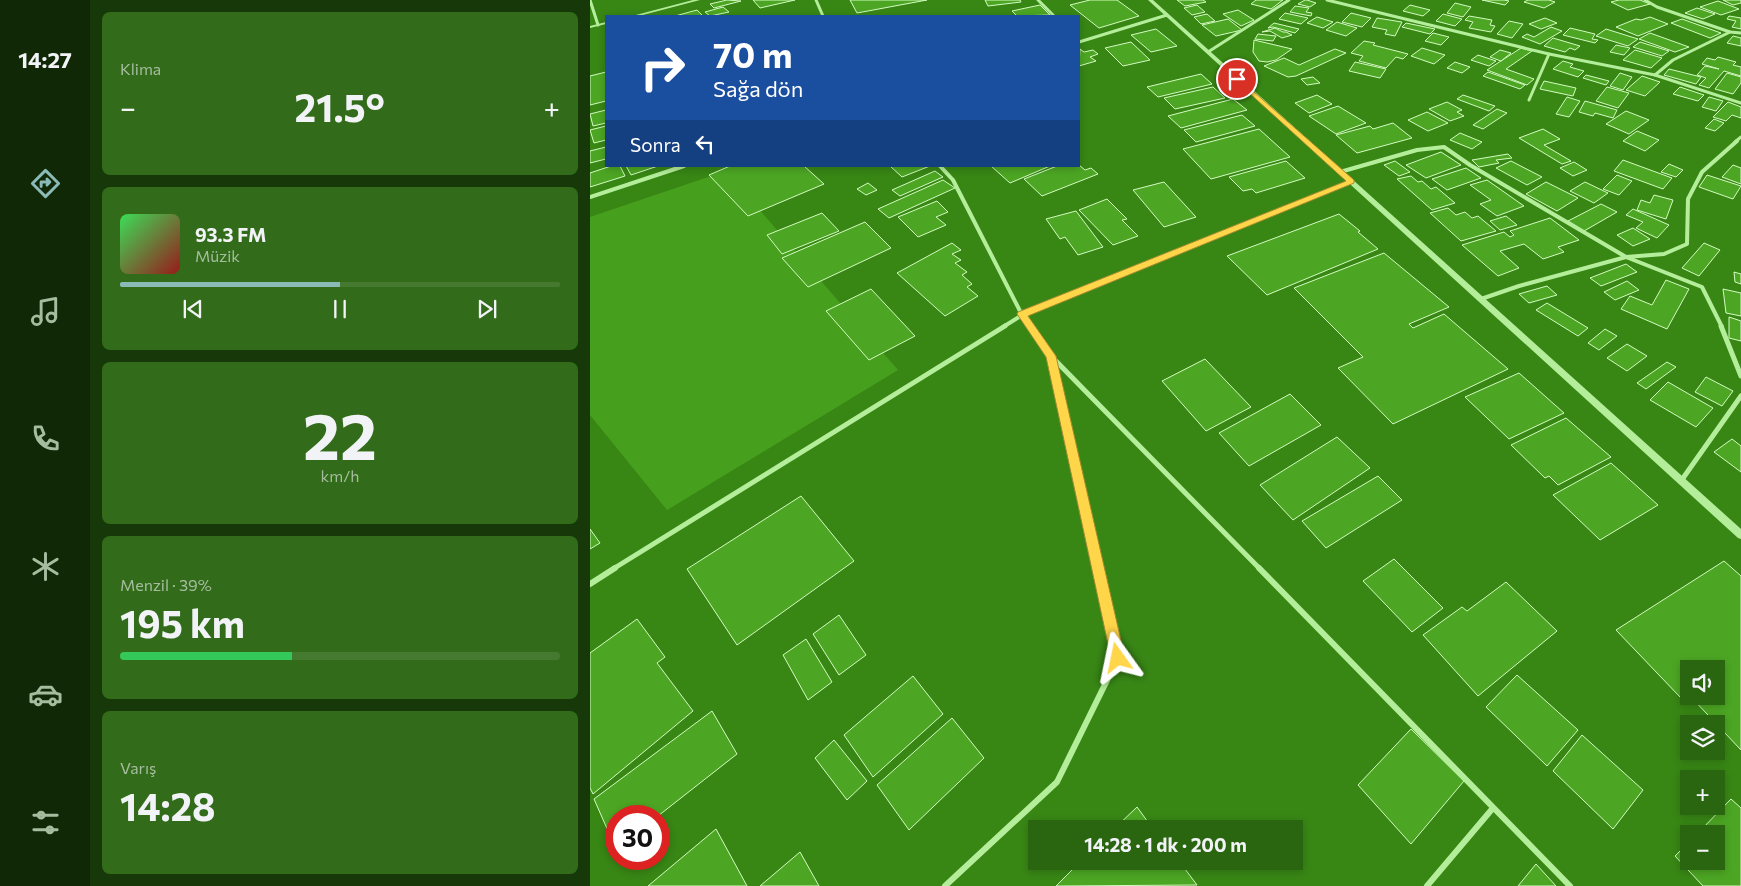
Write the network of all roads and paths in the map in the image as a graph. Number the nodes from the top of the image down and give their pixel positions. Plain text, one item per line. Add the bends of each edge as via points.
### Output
1 (590, 0) edge
2 (698, 0) edge
3 (816, 0) edge
4 (1038, 0) edge
5 (1150, 0) edge
6 (1289, 0) edge
7 (1327, 0) edge
8 (1645, 0) edge
9 (638, 15) edge
10 (823, 15) edge
11 (1053, 15) edge
12 (1167, 15) junction
13 (605, 23) edge
14 (598, 25) junction
15 (590, 27) edge
16 (1730, 32) junction
17 (1741, 33) edge
18 (1080, 42) edge
19 (1208, 52) junction
20 (1548, 54) junction
21 (1654, 74) junction
22 (1529, 100) dead end
23 (1741, 103) edge
24 (1741, 138) edge
25 (681, 167) edge
26 (941, 167) edge
27 (1340, 172) junction
28 (1351, 182) junction
29 (590, 197) edge
30 (1626, 257) junction
31 (1481, 299) junction
32 (1022, 314) junction
33 (1051, 356) junction
34 (1741, 376) edge
35 (1741, 396) edge
36 (1681, 481) junction
37 (1741, 535) edge
38 (590, 584) edge
39 (1493, 808) junction
40 (945, 886) edge
41 (1426, 886) edge
42 (1570, 886) edge

1 - 14 street
2 - 9 street
3 - 10 street
4 - 11 street
5 - 12 street
6 - 19 street
7 - 20 street
8 - 16 street
12 - 18 street
12 - 19 street
13 - 14 street
14 - 15 street
16 - 17 street
16 - 21 street via 1672,60
19 - 27 street
20 - 21 street
20 - 22 street
21 - 23 street
24 - 30 street via 1702,172 1688,200 1686,244 1664,254
25 - 29 street
26 - 32 street via 953,180
27 - 28 street
27 - 30 street via 1417,150 1444,147
28 - 31 street
28 - 32 street
30 - 31 street
30 - 34 street via 1702,287
31 - 36 street
32 - 33 street
32 - 38 street
33 - 39 street
33 - 40 street via 1118,658 1057,782
35 - 36 street
36 - 37 street
39 - 41 street
39 - 42 street

